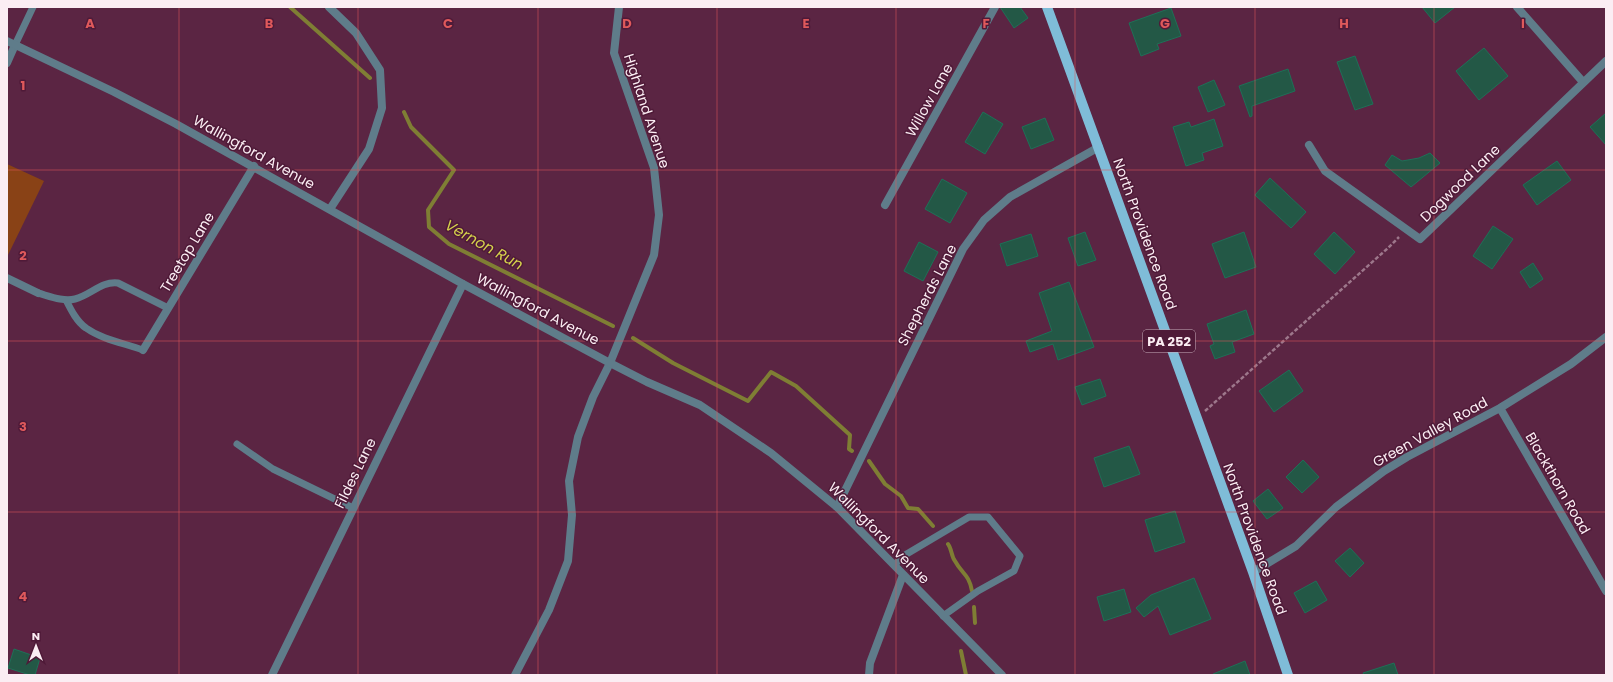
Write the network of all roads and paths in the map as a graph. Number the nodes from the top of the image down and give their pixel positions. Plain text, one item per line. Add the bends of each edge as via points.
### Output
1 (33, 7) edge
2 (329, 7) edge
3 (619, 7) edge
4 (995, 7) edge
5 (1047, 7) edge
6 (1517, 7) edge
7 (7, 41) edge
8 (15, 45) junction
9 (1606, 61) edge
10 (7, 63) edge
11 (1583, 82) junction
12 (1309, 145) dead end
13 (1099, 147) junction
14 (254, 166) junction
15 (885, 205) dead end
16 (330, 209) junction
17 (1407, 229) junction
18 (7, 278) edge
19 (463, 284) junction
20 (38, 293) joint
21 (66, 300) junction
22 (168, 308) junction
23 (1606, 337) edge
24 (142, 350) joint
25 (610, 363) junction
26 (1500, 408) junction
27 (1197, 418) junction
28 (237, 444) dead end
29 (837, 506) junction
30 (353, 508) junction
31 (894, 565) junction
32 (1252, 572) junction
33 (903, 575) junction
34 (1606, 591) edge
35 (943, 616) junction
36 (272, 675) edge
37 (515, 675) edge
38 (870, 675) edge
39 (1002, 675) edge
40 (1288, 675) edge

1 - 8 lane
2 - 16 street via 356,33 380,70 382,108 370,149
3 - 25 street, Highland Avenue via 614,53 654,168 659,215 654,255
4 - 15 street, Willow Lane
5 - 13 main road, North Providence Road / PA 252
6 - 11 street
7 - 8 street, Wallingford Avenue
8 - 10 street
8 - 14 street, Wallingford Avenue via 114,92
9 - 11 street, Dogwood Lane
11 - 17 street, Dogwood Lane via 1420,239
12 - 17 street, Dogwood Lane via 1325,170
13 - 27 main road, North Providence Road / PA 252
13 - 29 street, Shepherds Lane via 1010,197 984,220 963,249
14 - 16 street, Wallingford Avenue
14 - 22 street, Treetop Lane
16 - 19 street, Wallingford Avenue
17 - 27 path
18 - 20 street
19 - 25 street, Wallingford Avenue
19 - 30 street, Fildes Lane
20 - 21 lane
21 - 22 lane via 76,299 109,282 118,283
21 - 24 lane via 85,328 101,337
22 - 24 street, Treetop Lane
23 - 26 street, Green Valley Road via 1571,364
25 - 29 street, Wallingford Avenue via 700,405 771,453
25 - 37 street, Highland Avenue via 593,397 578,437 569,482 572,515 568,561 549,610
26 - 32 street, Green Valley Road via 1384,471 1336,507 1296,546
26 - 34 street, Blackthorn Road
27 - 32 main road, North Providence Road / PA 252
28 - 30 lane via 273,469
29 - 31 street, Wallingford Avenue
30 - 36 street, Fildes Lane
31 - 33 street, Wallingford Avenue
31 - 35 lane via 905,555 969,517 988,517 1020,556 1014,571 978,591
32 - 40 main road, North Providence Road / PA 252
33 - 35 street, Wallingford Avenue
33 - 38 street via 870,663
35 - 39 street, Wallingford Avenue

